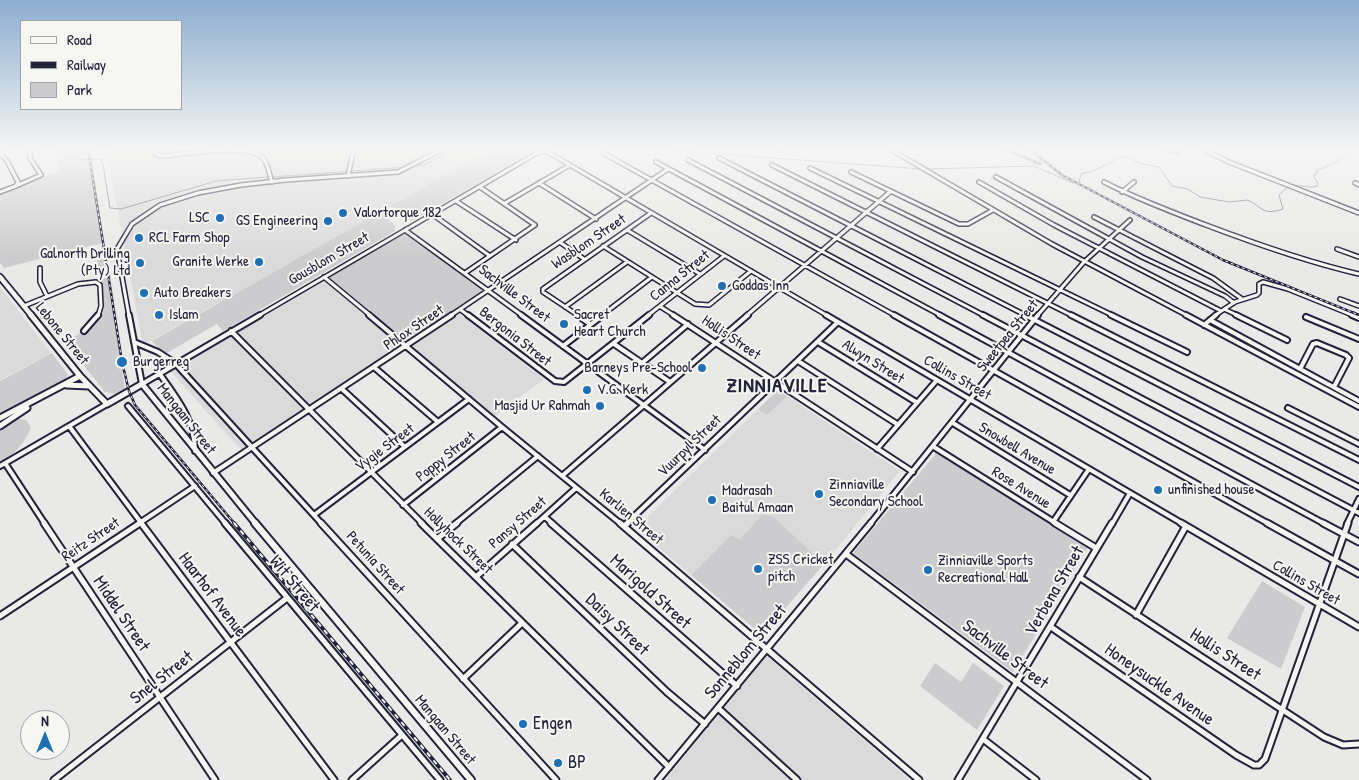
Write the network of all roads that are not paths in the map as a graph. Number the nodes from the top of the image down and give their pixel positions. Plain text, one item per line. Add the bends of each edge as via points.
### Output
1 (20, 184) edge
2 (249, 184) edge
3 (484, 184) edge
4 (537, 184) edge
5 (541, 184) edge
6 (603, 184) edge
7 (647, 184) edge
8 (658, 184) edge
9 (697, 184) edge
10 (734, 184) edge
11 (771, 184) edge
12 (809, 184) edge
13 (844, 184) edge
14 (877, 184) edge
15 (949, 184) edge
16 (983, 184) edge
17 (1009, 184) edge
18 (1108, 184) edge
19 (1131, 184) edge
20 (1285, 184) edge
21 (16, 186) joint
22 (480, 187) junction
23 (891, 191) junction
24 (0, 192) edge
25 (1122, 192) junction
26 (627, 199) junction
27 (456, 200) junction
28 (879, 201) junction
29 (505, 203) junction
30 (992, 210) junction
31 (651, 213) junction
32 (864, 213) junction
33 (1359, 213) edge
34 (432, 214) junction
35 (1094, 217) dead end
36 (596, 219) junction
37 (1130, 220) dead end
38 (851, 225) junction
39 (405, 230) junction
40 (627, 230) junction
41 (1118, 230) junction
42 (837, 239) junction
43 (516, 240) junction
44 (1108, 240) junction
45 (561, 243) junction
46 (603, 246) junction
47 (1098, 249) junction
48 (1337, 249) dead end
49 (822, 251) junction
50 (490, 256) junction
51 (724, 256) junction
52 (1359, 257) edge
53 (584, 259) junction
54 (627, 262) junction
55 (1084, 262) junction
56 (806, 266) junction
57 (40, 268) dead end
58 (750, 271) junction
59 (465, 273) junction
60 (700, 274) junction
61 (1359, 274) edge
62 (324, 276) junction
63 (0, 277) edge
64 (652, 277) junction
65 (779, 288) junction
66 (1060, 288) junction
67 (542, 290) joint
68 (489, 291) junction
69 (678, 293) junction
70 (47, 296) junction
71 (1242, 299) junction
72 (1340, 299) dead end
73 (1234, 303) junction
74 (1048, 304) junction
75 (24, 306) junction
76 (1359, 306) edge
77 (565, 307) junction
78 (661, 307) junction
79 (461, 310) junction
80 (1222, 310) junction
81 (1306, 317) dead end
82 (1359, 318) edge
83 (1035, 319) junction
84 (1210, 320) junction
85 (838, 322) junction
86 (590, 324) junction
87 (688, 324) junction
88 (1204, 325) junction
89 (84, 331) dead end
90 (231, 331) junction
91 (1022, 335) junction
92 (1359, 339) edge
93 (1288, 340) dead end
94 (134, 342) junction
95 (715, 342) junction
96 (818, 342) junction
97 (614, 344) junction
98 (406, 346) junction
99 (563, 346) junction
100 (1008, 352) junction
101 (1187, 352) dead end
102 (798, 361) junction
103 (175, 363) junction
104 (642, 363) junction
105 (587, 364) junction
106 (375, 368) junction
107 (1300, 369) junction
108 (994, 370) junction
109 (159, 373) junction
110 (80, 376) junction
111 (937, 380) junction
112 (555, 382) joint
113 (670, 382) junction
114 (775, 382) junction
115 (142, 384) junction
116 (61, 386) junction
117 (89, 386) junction
118 (1334, 387) junction
119 (342, 389) junction
120 (469, 399) junction
121 (972, 400) junction
122 (35, 401) junction
123 (1359, 401) edge
124 (916, 402) junction
125 (107, 404) junction
126 (643, 405) junction
127 (128, 406) dead end
128 (1359, 407) edge
129 (1288, 408) dead end
130 (310, 410) junction
131 (0, 418) edge
132 (438, 422) junction
133 (953, 423) junction
134 (897, 424) junction
135 (0, 426) edge
136 (69, 426) junction
137 (502, 427) junction
138 (1359, 444) edge
139 (406, 447) junction
140 (934, 447) junction
141 (253, 448) junction
142 (877, 449) junction
143 (705, 450) junction
144 (195, 451) junction
145 (538, 456) junction
146 (1359, 460) edge
147 (3, 464) edge
148 (1089, 469) junction
149 (913, 472) junction
150 (213, 473) junction
151 (371, 473) junction
152 (562, 476) junction
153 (195, 486) junction
154 (1359, 487) edge
155 (576, 488) junction
156 (1130, 493) junction
157 (1070, 495) junction
158 (1359, 499) edge
159 (403, 506) junction
160 (1353, 510) junction
161 (1359, 513) edge
162 (314, 515) junction
163 (545, 516) junction
164 (140, 522) junction
165 (1052, 522) junction
166 (624, 526) junction
167 (1186, 526) junction
168 (1343, 533) junction
169 (437, 539) junction
170 (1359, 542) edge
171 (512, 544) junction
172 (1096, 548) junction
173 (846, 554) junction
174 (1334, 560) junction
175 (73, 567) junction
176 (1359, 574) edge
177 (477, 576) junction
178 (1079, 578) junction
179 (287, 598) junction
180 (1320, 605) junction
181 (1136, 615) junction
182 (0, 616) edge
183 (522, 623) junction
184 (1051, 627) junction
185 (1359, 627) edge
186 (230, 642) junction
187 (766, 650) junction
188 (463, 679) junction
189 (1018, 682) junction
190 (737, 686) junction
191 (160, 697) junction
192 (718, 708) junction
193 (1282, 709) junction
194 (704, 724) junction
195 (402, 735) junction
196 (983, 739) junction
197 (1359, 744) edge
198 (669, 767) junction
199 (54, 780) edge
200 (216, 780) edge
201 (334, 780) edge
202 (352, 780) edge
203 (440, 780) edge
204 (471, 780) edge
205 (556, 780) edge
206 (658, 780) edge
207 (797, 780) edge
208 (919, 780) edge
209 (958, 780) edge
210 (1036, 780) edge
211 (1147, 780) edge

1 - 21 street
2 - 94 street, Mangaan Street via 183,196 150,210 127,229 117,249
3 - 22 street, Gousblom Street
4 - 29 street
5 - 36 street
6 - 26 street, Collins Street
7 - 26 street, Phlox Street
8 - 56 street
9 - 49 street
10 - 42 street
11 - 38 street
12 - 32 street
13 - 28 street
14 - 23 street
15 - 30 street
16 - 47 street
17 - 44 street
18 - 25 street
19 - 25 street
20 - 33 street
21 - 24 street
22 - 27 street, Gousblom Street
22 - 29 street
23 - 28 street
23 - 30 street via 963,224
25 - 61 street via 1282,253
26 - 31 street, Collins Street
26 - 36 street, Phlox Street
27 - 34 street, Gousblom Street
27 - 43 street
28 - 32 street
28 - 66 street
29 - 43 street via 536,225
30 - 55 street
31 - 40 street, Wasblom Street
31 - 51 street, Collins Street
32 - 38 street
32 - 74 street
34 - 39 street, Gousblom Street
34 - 50 street
35 - 41 street
36 - 45 street, Phlox Street
37 - 41 street, Sweetpea Street
38 - 42 street
38 - 83 street
39 - 59 street, Sachville Street
39 - 62 street, Gousblom Street
40 - 46 street, Wasblom Street
40 - 60 street
41 - 44 street, Sweetpea Street
41 - 71 street via 1207,274
42 - 49 street
42 - 91 street
43 - 50 street
44 - 47 street, Sweetpea Street
44 - 73 street
45 - 53 street
45 - 68 street, Phlox Street
46 - 53 street, Wasblom Street
46 - 54 street
47 - 55 street, Sweetpea Street
47 - 80 street
48 - 52 street
49 - 56 street
49 - 100 street
50 - 59 street
51 - 58 street, Collins Street
51 - 60 street, Canna Street
53 - 67 street, Wasblom Street
54 - 64 street
54 - 77 street
55 - 66 street, Sweetpea Street
55 - 88 street
56 - 65 street
56 - 108 street
57 - 70 street via 40,282
58 - 65 street, Collins Street
58 - 69 street via 706,306 698,306
59 - 68 street, Sachville Street
60 - 69 street, Canna Street
62 - 90 street, Gousblom Street
62 - 98 street, Karlien Street
63 - 75 street, Lebone Street
64 - 69 street
64 - 86 street
65 - 85 street, Collins Street
65 - 95 street
66 - 74 street, Sweetpea Street
66 - 101 street
67 - 77 street
68 - 79 street, Phlox Street
68 - 99 street, Sachville Street
69 - 78 street, Canna Street
70 - 75 street
70 - 89 street via 82,283 98,284 100,314
71 - 73 street
71 - 82 street via 1257,296 1259,284 1268,282
72 - 76 street
73 - 80 street
74 - 83 street, Sweetpea Street
74 - 146 street
75 - 110 street, Lebone Street
77 - 86 street
78 - 87 street, Hollis Street
78 - 97 street, Canna Street
79 - 98 street, Phlox Street
79 - 112 street, Bergonia Street
80 - 84 street
80 - 93 street
81 - 92 street
83 - 91 street, Sweetpea Street
83 - 154 street
84 - 88 street
84 - 107 street
85 - 96 street, Vuurpyl Street
85 - 111 street, Collins Street
86 - 99 street
87 - 95 street, Hollis Street
87 - 104 street
88 - 128 street
90 - 103 street, Gousblom Street
90 - 130 street, Hollyhock Street
91 - 100 street, Sweetpea Street
91 - 160 street
94 - 103 street, Petunia Street
94 - 115 street, Mangaan Street
95 - 113 street
95 - 114 street, Hollis Street
96 - 102 street, Vuurpyl Street
96 - 124 street, Alwyn Street
97 - 104 street
97 - 105 street, Canna Street
98 - 106 street, Phlox Street
98 - 120 street, Karlien Street
99 - 105 street, Sachville Street
100 - 108 street, Sweetpea Street
100 - 168 street
102 - 114 street, Vuurpyl Street
102 - 134 street
103 - 109 street, Gousblom Street
103 - 141 street, Petunia Street
104 - 113 street
105 - 112 street, Canna Street via 564,382
105 - 126 street, Sachville Street
106 - 119 street, Phlox Street
106 - 132 street
107 - 118 street
107 - 118 street via 1313,344 1346,355 1349,358
108 - 121 street, Sweetpea Street
108 - 174 street
109 - 115 street, Gousblom Street
109 - 144 street via 192,428
110 - 116 street
110 - 117 street, Lebone Street
111 - 121 street, Collins Street
111 - 124 street
113 - 126 street
114 - 142 street, Hollis Street
114 - 143 street, Vuurpyl Street
115 - 125 street, Gousblom Street
115 - 144 street, Mangaan Street
116 - 117 street
116 - 122 street
117 - 125 street, Lebone Street
118 - 123 street
119 - 130 street, Phlox Street
119 - 139 street
120 - 132 street, Vygie Street
120 - 137 street, Karlien Street
121 - 133 street, Sweetpea Street
121 - 148 street, Collins Street
122 - 131 street
122 - 135 street
124 - 134 street
125 - 136 street
126 - 143 street, Sachville Street
126 - 152 street
127 - 153 street, Wit Street
129 - 138 street
130 - 141 street, Phlox Street
130 - 151 street, Hollyhock Street
132 - 139 street, Vygie Street
133 - 140 street, Sweetpea Street
133 - 157 street, Snowbell Avenue
134 - 142 street
136 - 147 street
136 - 164 street, Haarhof Avenue
137 - 145 street, Karlien Street
137 - 159 street, Poppy Street
139 - 151 street, Vygie Street
140 - 149 street, Sweetpea Street
140 - 165 street, Rose Avenue
141 - 150 street, Phlox Street
141 - 162 street, Petunia Street
142 - 149 street, Hollis Street
143 - 166 street, Vuurpyl Street
144 - 150 street, Mangaan Street
145 - 152 street, Karlien Street
145 - 169 street
147 - 175 street, Middel Street
148 - 156 street, Collins Street
148 - 157 street
149 - 173 street, Sonneblom Street
150 - 204 street, Mangaan Street
151 - 159 street, Hollyhock Street
151 - 162 street, Vygie Street
152 - 155 street, Karlien Street
153 - 164 street, Reitz Street
153 - 179 street, Wit Street
155 - 163 street, Pansy Street
155 - 166 street, Karlien Street
156 - 167 street, Collins Street
156 - 172 street, Verbena Street
157 - 165 street
158 - 160 street
159 - 169 street, Hollyhock Street
160 - 161 street
160 - 168 street
162 - 188 street, Petunia Street
163 - 171 street, Pansy Street
163 - 190 street, Marigold Street
164 - 175 street, Reitz Street
164 - 186 street, Haarhof Avenue
165 - 172 street, Rose Avenue
166 - 187 street, Karlien Street
167 - 180 street, Collins Street
167 - 181 street
168 - 170 street
168 - 174 street
169 - 177 street, Hollyhock Street
171 - 177 street, Pansy Street
171 - 194 street, Daisy Street
172 - 178 street, Verbena Street
173 - 187 street, Sonneblom Street
173 - 189 street, Sachville Street
174 - 176 street
174 - 180 street
175 - 182 street, Reitz Street
175 - 191 street, Middel Street
177 - 183 street, Hollyhock Street
178 - 181 street, Hollis Street
178 - 184 street, Verbena Street
179 - 186 street, Snel Street
179 - 195 street, Wit Street
180 - 185 street, Collins Street
180 - 193 street
181 - 193 street, Hollis Street
183 - 188 street
183 - 198 street, Hollyhock Street
184 - 189 street, Verbena Street
184 - 193 street, Honeysuckle Avenue via 1236,755 1254,764 1265,759
186 - 191 street, Snel Street
186 - 201 street, Haarhof Avenue
187 - 190 street, Sonneblom Street
187 - 208 street, Karlien Street
188 - 205 street, Petunia Street
189 - 196 street, Verbena Street
189 - 211 street, Sachville Street
190 - 192 street, Sonneblom Street
191 - 199 street, Snel Street
191 - 200 street, Middel Street
192 - 194 street, Sonneblom Street
192 - 207 street
193 - 197 street, Hollis Street via 1334,742
194 - 198 street, Sonneblom Street
195 - 202 street
195 - 203 street, Wit Street
196 - 209 street, Verbena Street
196 - 210 street
198 - 206 street, Sonneblom Street

